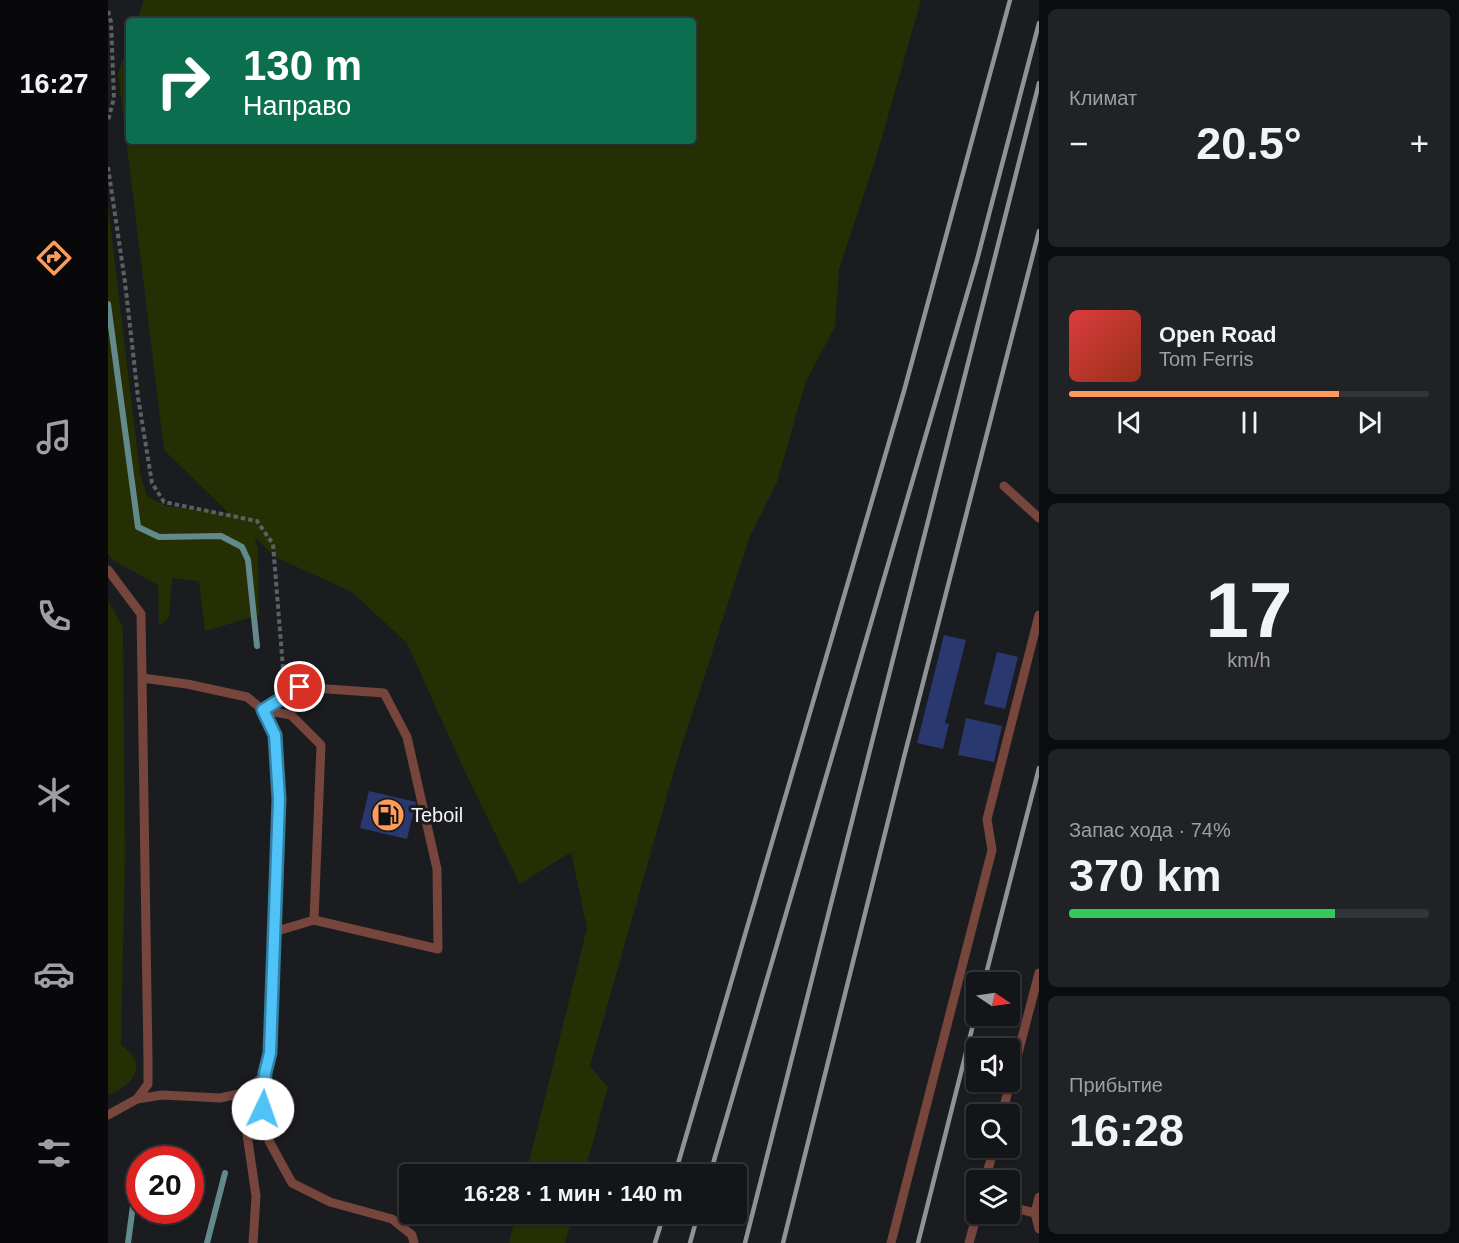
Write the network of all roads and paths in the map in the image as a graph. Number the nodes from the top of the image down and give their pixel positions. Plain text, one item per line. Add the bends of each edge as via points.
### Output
1 (108, 11) edge
2 (108, 121) edge
3 (108, 167) edge
4 (1004, 486) dead end
5 (1039, 518) edge
6 (108, 570) edge
7 (1039, 615) edge
8 (142, 678) junction
9 (285, 696) junction
10 (263, 710) junction
11 (314, 920) junction
12 (274, 932) junction
13 (1039, 973) edge
14 (265, 1073) junction
15 (236, 1095) junction
16 (137, 1099) junction
17 (1005, 1104) edge
18 (108, 1115) edge
19 (1039, 1197) edge
20 (1020, 1209) edge
21 (1035, 1213) junction
22 (974, 1224) edge
23 (1039, 1229) edge
24 (253, 1243) edge
25 (414, 1243) edge
26 (891, 1243) edge
27 (969, 1243) edge

1 - 2 path via 114,98
3 - 9 path via 152,483 164,502 257,521 273,544
4 - 5 lane
6 - 8 lane via 141,614
7 - 26 lane via 987,819 992,850
8 - 10 lane via 247,697
8 - 16 lane via 148,1084
9 - 10 lane
9 - 11 lane via 300,687 384,693 407,737 437,868 438,949
10 - 11 lane via 291,715 321,745
10 - 12 lane via 275,735 279,799
11 - 12 lane
12 - 14 lane via 270,1053
13 - 17 lane
14 - 15 lane via 248,1092
14 - 25 lane via 263,1109 268,1141 292,1183 330,1202 392,1219 412,1234
15 - 16 lane
15 - 24 lane via 247,1134 256,1196
16 - 18 lane
19 - 21 lane
20 - 21 lane
21 - 23 lane
22 - 27 lane

